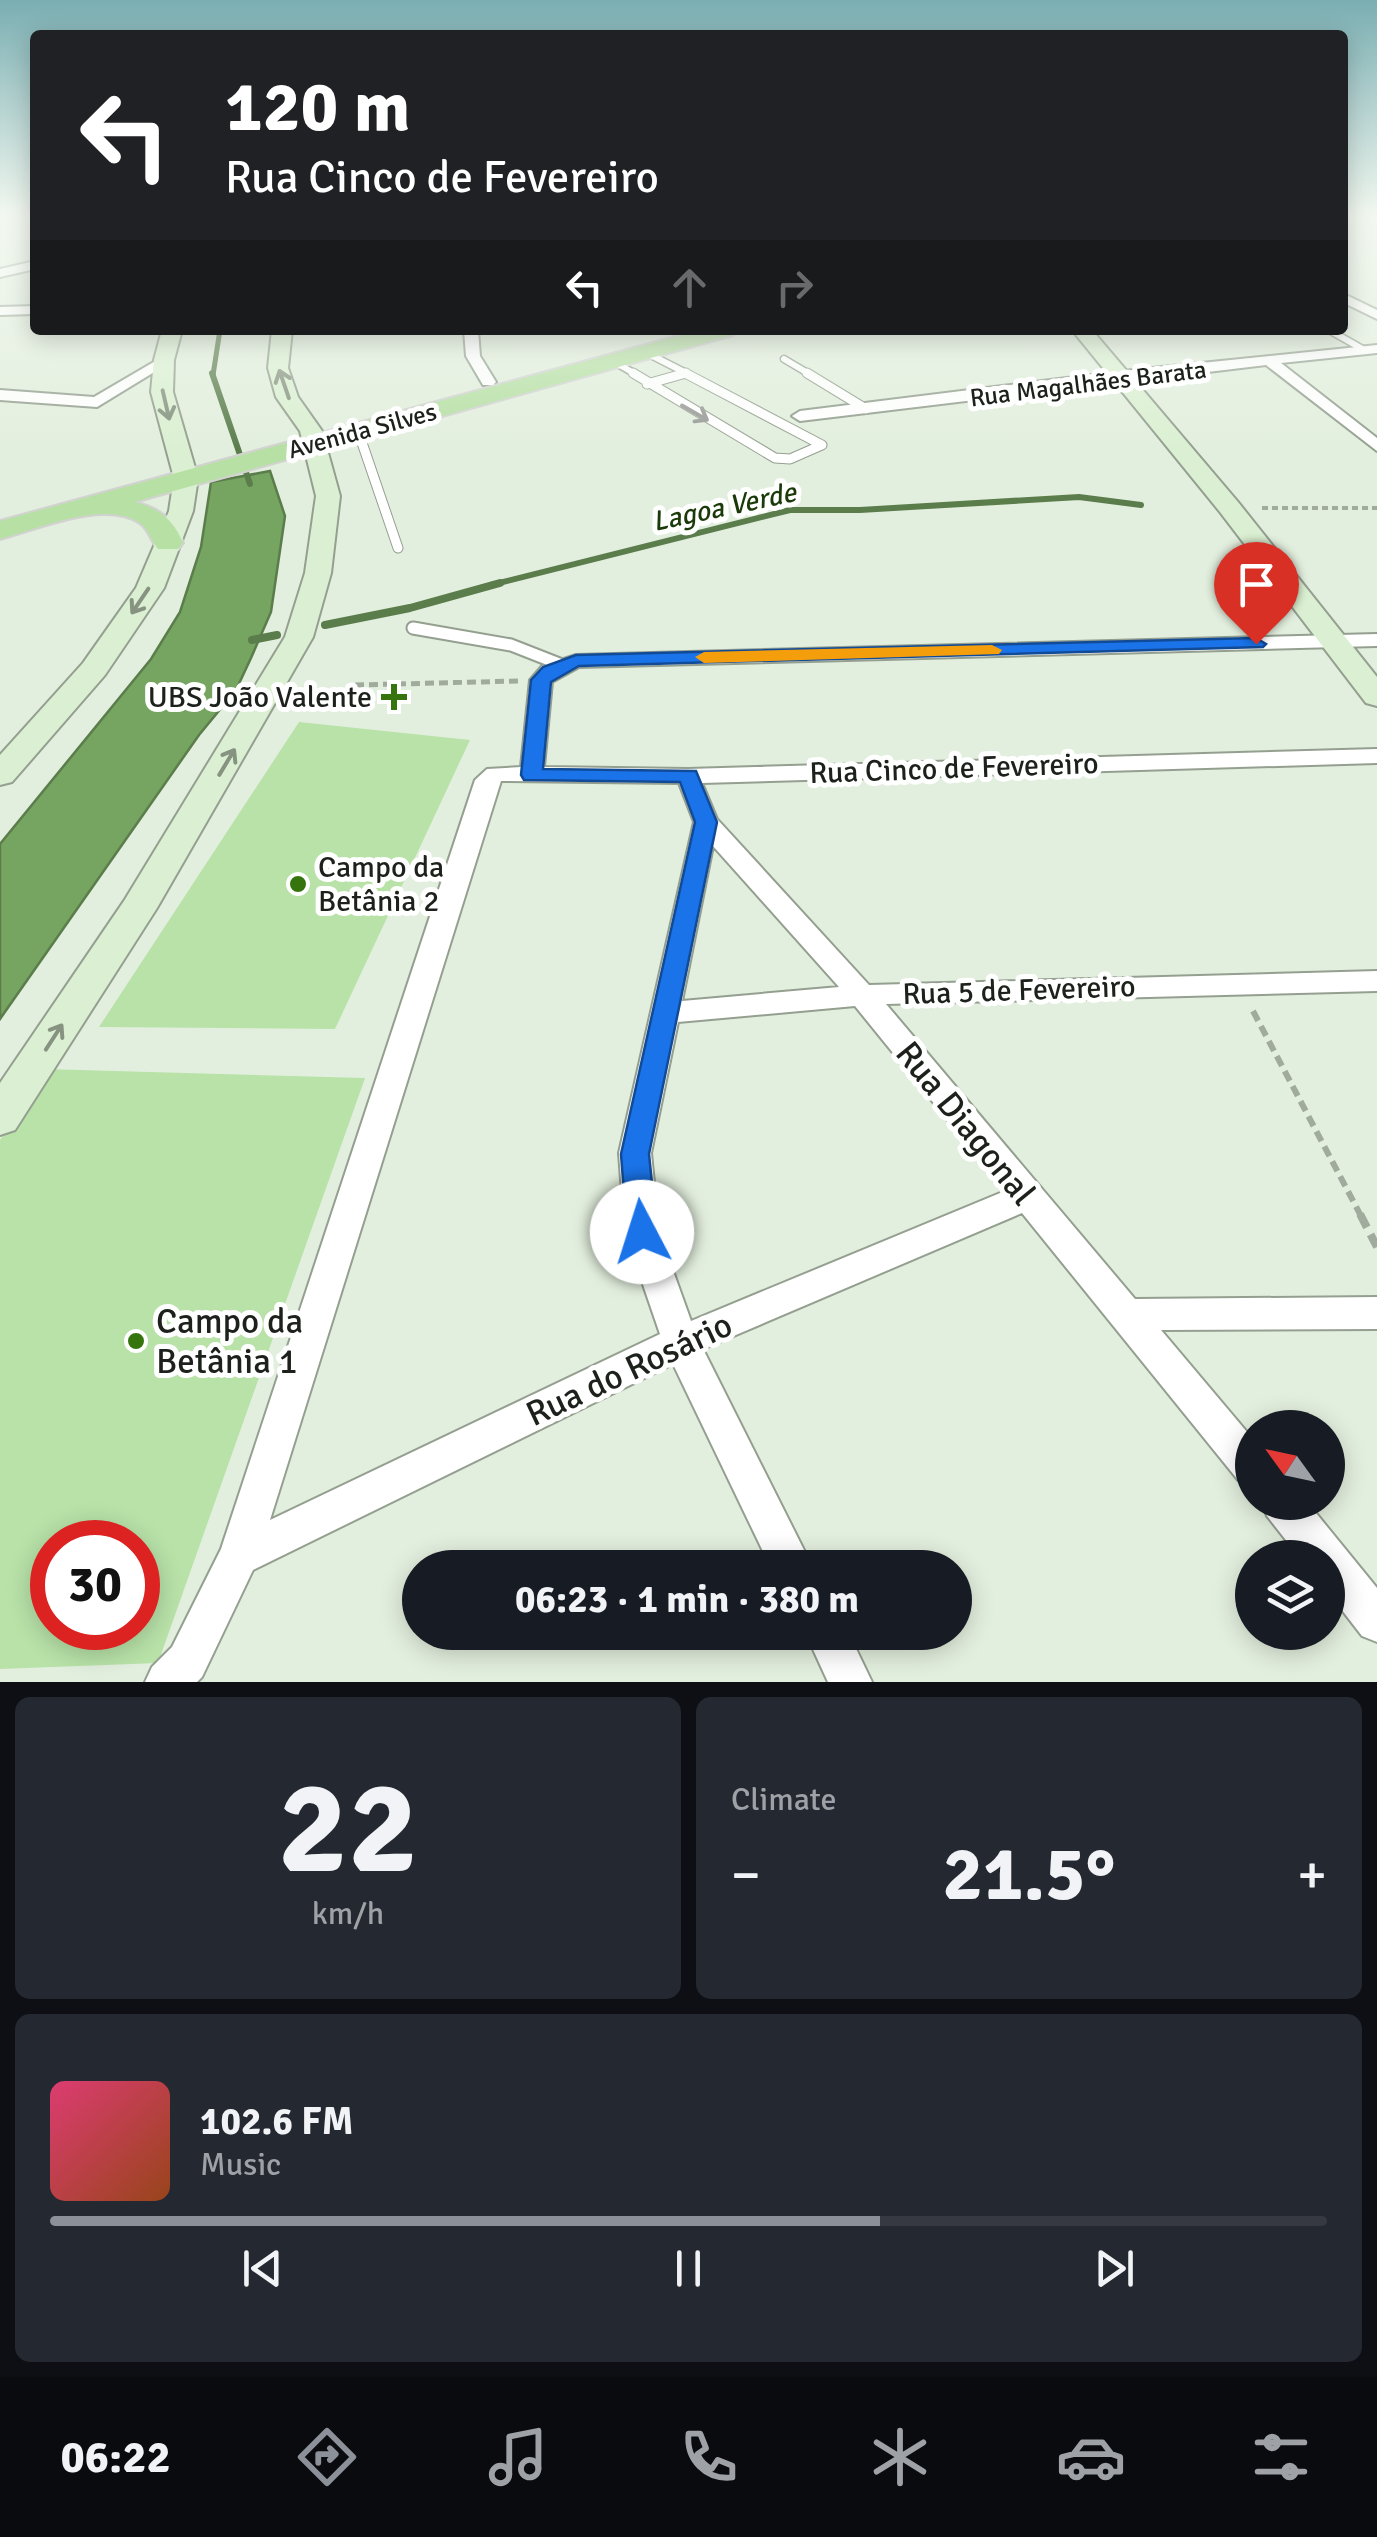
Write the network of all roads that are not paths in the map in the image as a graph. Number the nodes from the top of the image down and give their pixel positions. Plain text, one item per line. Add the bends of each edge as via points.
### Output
1 (1348, 300) edge
2 (3, 307) edge
3 (30, 310) edge
4 (1377, 315) edge
5 (171, 335) edge
6 (281, 335) edge
7 (471, 335) edge
8 (665, 335) edge
9 (707, 335) edge
10 (1087, 335) edge
11 (1340, 335) edge
12 (1372, 350) edge
13 (644, 352) junction
14 (784, 359) dead end
15 (164, 360) junction
16 (613, 361) junction
17 (1272, 362) junction
18 (686, 374) junction
19 (1123, 375) junction
20 (488, 382) junction
21 (647, 384) junction
22 (0, 395) edge
23 (866, 409) junction
24 (800, 416) dead end
25 (358, 431) junction
26 (312, 437) junction
27 (1377, 446) edge
28 (192, 471) junction
29 (82, 508) junction
30 (0, 517) edge
31 (0, 530) edge
32 (168, 543) junction
33 (398, 548) dead end
34 (413, 628) dead end
35 (1377, 640) edge
36 (1334, 642) junction
37 (562, 665) junction
38 (1377, 697) edge
39 (1377, 756) edge
40 (0, 775) edge
41 (532, 775) junction
42 (688, 776) junction
43 (706, 822) junction
44 (1377, 981) edge
45 (862, 995) junction
46 (662, 1014) junction
47 (0, 1118) edge
48 (1026, 1197) junction
49 (1377, 1313) edge
50 (1130, 1315) junction
51 (680, 1342) junction
52 (1235, 1445) edge
53 (1296, 1520) edge
54 (1313, 1540) edge
55 (784, 1550) edge
56 (239, 1556) junction
57 (1345, 1581) edge
58 (1377, 1621) edge
59 (835, 1650) edge
60 (167, 1682) edge
61 (850, 1682) edge

1 - 4 street
2 - 3 street
5 - 15 street
26 -> 6 street via 278,368
7 - 20 street via 473,356
8 - 20 main road, Avenida Silves
9 - 13 main road, Avenida Silves
10 - 19 street
11 - 12 lane
12 - 17 street, Rua Magalhães Barata
13 - 16 main road, Avenida Silves
13 - 18 lane
14 - 23 lane
15 - 22 street via 97,402
15 -> 28 street via 162,392
16 - 21 lane
16 - 25 main road, Avenida Silves
17 - 19 street, Rua Magalhães Barata
17 - 27 street
18 - 21 lane
21 -> 18 lane via 776,458 822,445
19 - 23 street, Rua Magalhães Barata
19 - 36 street
20 - 26 main road, Avenida Silves
23 - 24 street, Rua Magalhães Barata
25 - 26 main road, Avenida Silves
25 - 33 lane
26 - 28 main road, Avenida Silves
47 -> 26 street via 138,908 299,637 318,573 328,496
28 - 29 main road, Avenida Silves
28 - 30 main road, Avenida Silves
28 - 32 street
29 - 31 main road, Avenida Silves
29 - 32 main road via 148,514
32 -> 40 street via 150,588 94,669
34 - 37 lane via 511,645
35 - 36 street
36 - 37 street
36 - 38 street
37 - 41 street via 541,680
39 - 42 street, Rua Cinco de Fevereiro
41 - 42 street, Rua Cinco de Fevereiro
41 - 56 street via 487,780
42 - 43 street, Rua Diagonal
43 - 45 street, Rua Diagonal
43 - 46 street
44 - 45 street, Rua 5 de Fevereiro
45 - 46 street, Rua 5 de Fevereiro
45 - 48 street, Rua Diagonal
46 - 51 street via 635,1154 642,1232
48 - 50 street, Rua Diagonal
48 - 51 street, Rua do Rosário
49 - 50 street
50 - 52 street, Rua Diagonal
51 - 55 street
51 - 56 street, Rua do Rosário
53 - 54 street
56 - 60 street via 186,1662
57 - 58 street
59 - 61 street

